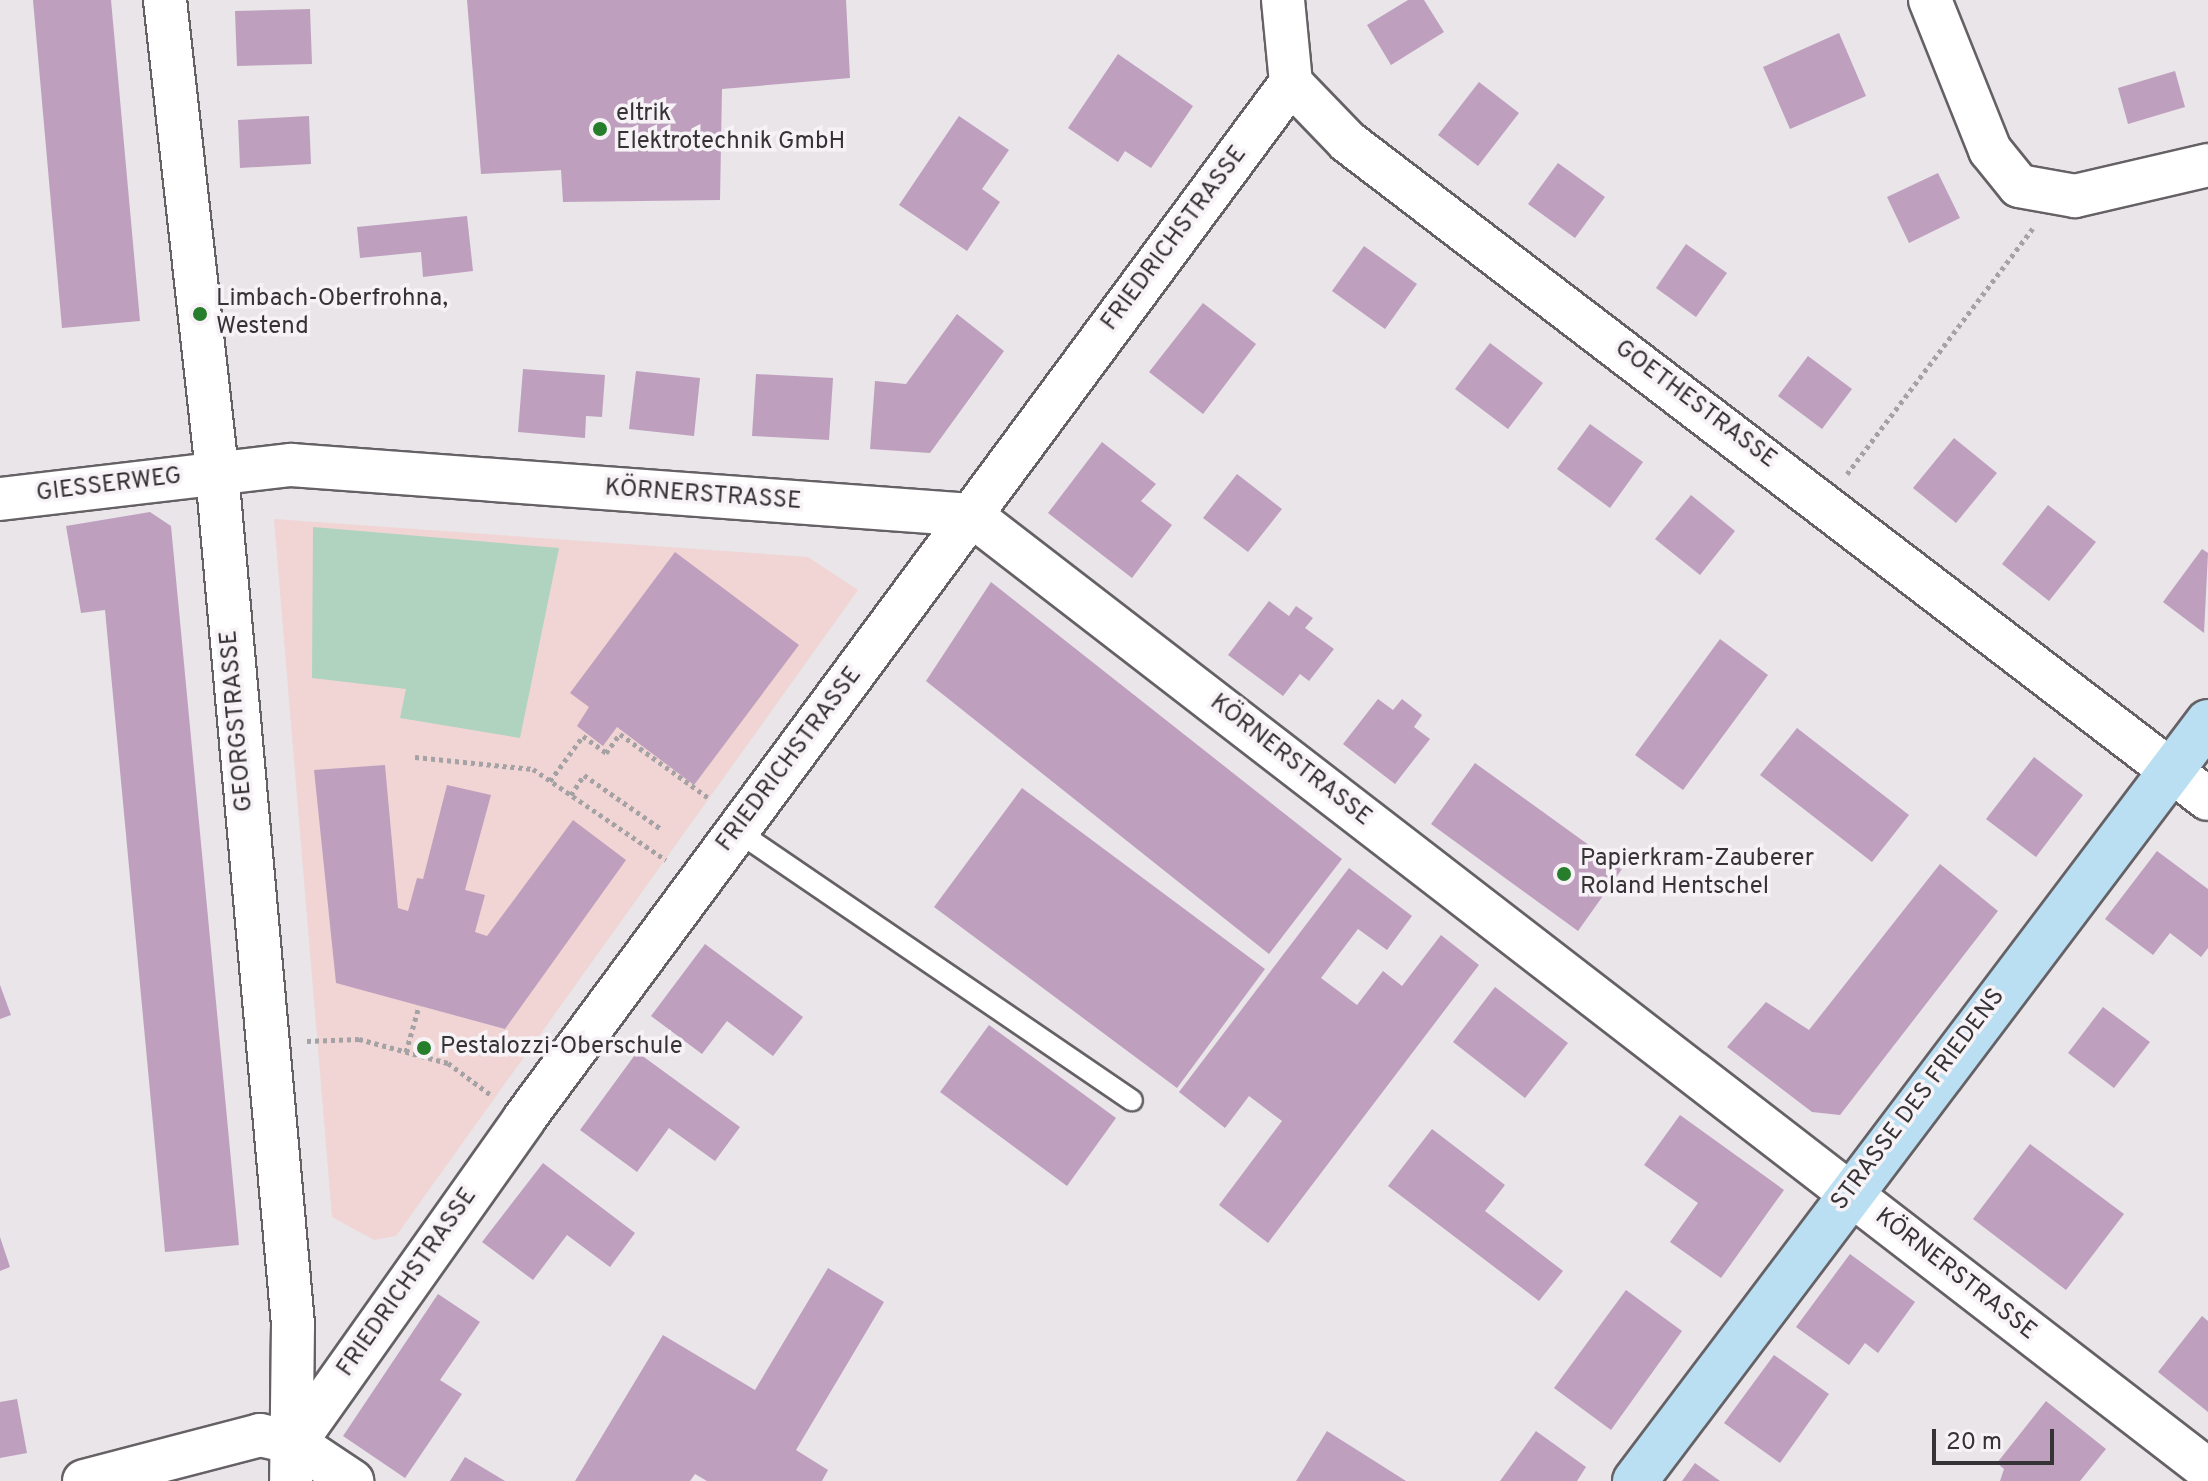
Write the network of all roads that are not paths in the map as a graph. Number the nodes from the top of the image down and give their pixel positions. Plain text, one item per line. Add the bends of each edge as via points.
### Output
1 (165, 0) edge
2 (1283, 0) edge
3 (1930, 0) edge
4 (1291, 83) junction
5 (2208, 165) edge
6 (217, 473) junction
7 (0, 499) edge
8 (971, 515) junction
9 (2208, 722) edge
10 (2171, 770) junction
11 (2208, 799) edge
12 (740, 827) junction
13 (1132, 1100) dead end
14 (1848, 1193) junction
15 (293, 1462) edge
16 (2208, 1470) edge
17 (84, 1481) edge
18 (352, 1481) edge
19 (1635, 1481) edge

1 - 6 street, GEORGSTRASSE
2 - 4 street
3 - 5 street via 1990,150 2019,186 2040,195 2075,196
4 - 8 street, FRIEDRICHSTRASSE
4 - 10 street, GOETHESTRASSE via 1348,142
6 - 7 street, GIESSERWEG
6 - 8 street, KÖRNERSTRASSE via 291,465
6 - 15 street, GEORGSTRASSE via 293,1325
8 - 12 street, FRIEDRICHSTRASSE
8 - 14 street, KÖRNERSTRASSE
9 - 10 main road, STRASSE DES FRIEDENS
10 - 11 street, GOETHESTRASSE
10 - 14 main road, STRASSE DES FRIEDENS
12 - 13 lane
12 - 15 street, FRIEDRICHSTRASSE via 524,1119
14 - 16 street, KÖRNERSTRASSE
14 - 19 main road, STRASSE DES FRIEDENS
15 - 17 street via 260,1435
15 - 18 street

